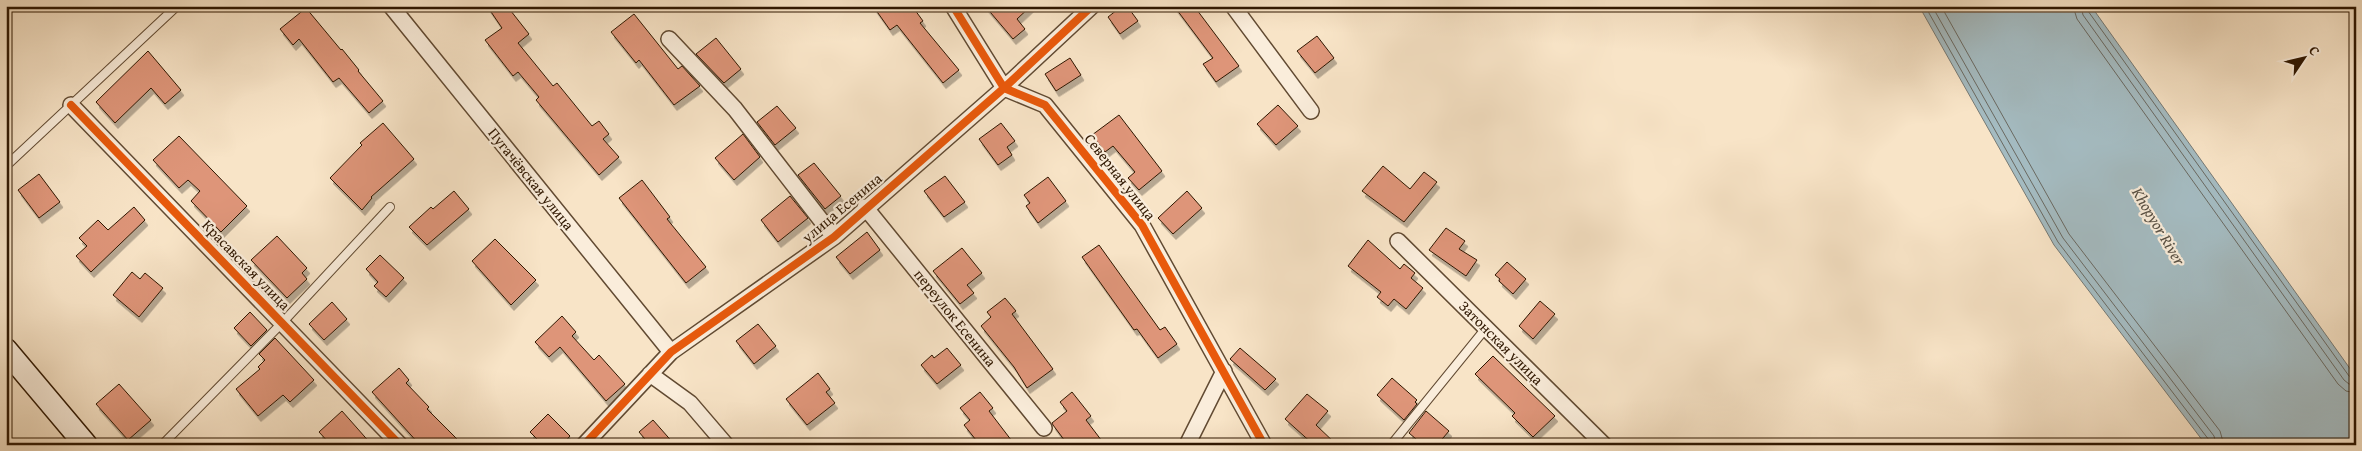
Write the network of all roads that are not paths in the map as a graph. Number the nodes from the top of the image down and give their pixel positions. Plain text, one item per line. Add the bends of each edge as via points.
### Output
1 (177, 6) edge
2 (391, 6) edge
3 (953, 6) edge
4 (1092, 6) edge
5 (1233, 6) edge
6 (668, 38) dead end
7 (1004, 88) junction
8 (71, 105) junction
9 (1311, 110) dead end
10 (6, 166) edge
11 (390, 207) dead end
12 (865, 207) junction
13 (834, 237) junction
14 (1398, 241) dead end
15 (283, 322) junction
16 (1486, 328) junction
17 (6, 350) edge
18 (671, 352) junction
19 (1224, 371) junction
20 (650, 374) junction
21 (1044, 428) dead end
22 (86, 445) edge
23 (162, 445) edge
24 (400, 445) edge
25 (584, 445) edge
26 (726, 445) edge
27 (1187, 445) edge
28 (1264, 445) edge
29 (1391, 445) edge
30 (1604, 445) edge

1 - 8 lane
2 - 18 street, Пугачёвская улица
3 - 7 street
4 - 7 street, улица Есенина
5 - 9 street
6 - 13 street via 735,109
7 - 12 street, улица Есенина
7 - 19 street, Северная улица via 1045,106 1142,225
8 - 10 lane
8 - 15 street, Красавская улица
11 - 15 lane
12 - 13 street, улица Есенина
12 - 21 street, переулок Есенина
13 - 18 street, улица Есенина
14 - 16 street, Затонская улица
15 - 23 lane
15 - 24 street, Красавская улица
16 - 29 lane
16 - 30 street, Затонская улица
17 - 22 main road
18 - 20 street, улица Есенина
19 - 27 street
19 - 28 street, Северная улица
20 - 25 street, улица Есенина
20 - 26 street via 690,403

